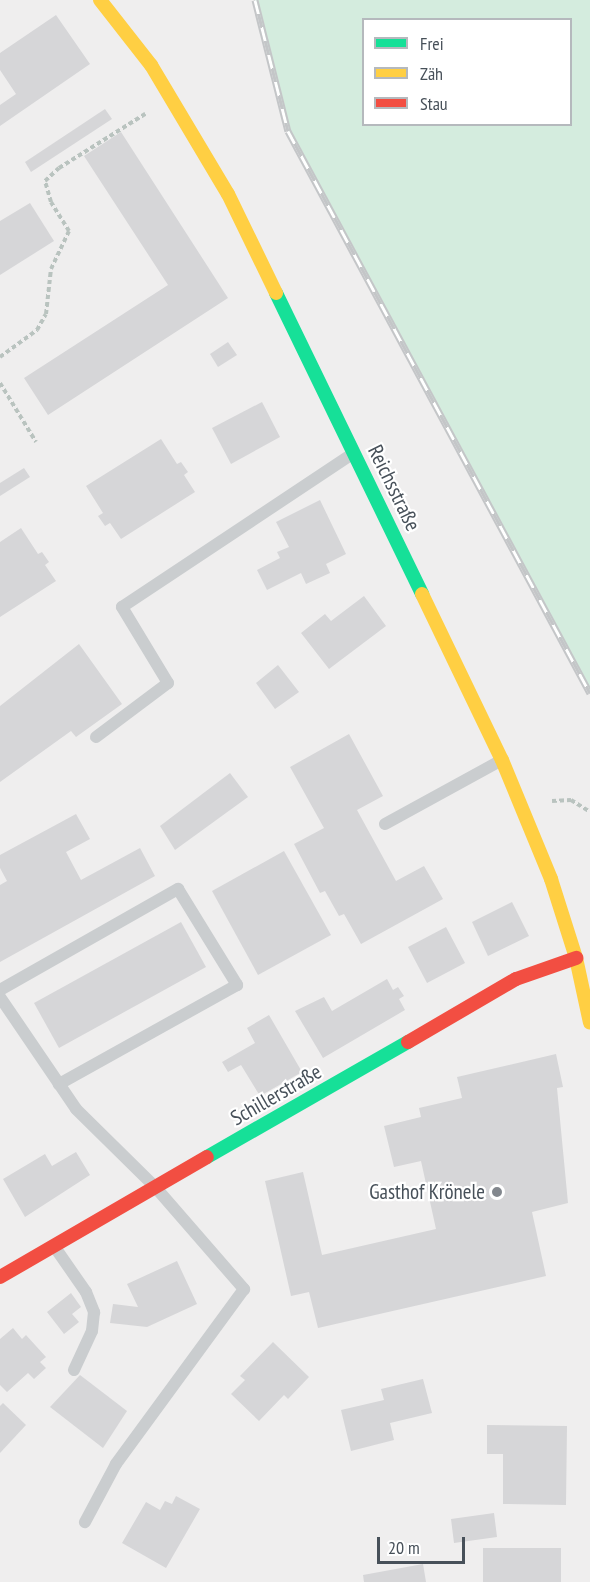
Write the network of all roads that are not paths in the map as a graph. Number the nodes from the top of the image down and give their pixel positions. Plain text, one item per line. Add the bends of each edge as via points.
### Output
1 (100, 0) edge
2 (354, 453) junction
3 (96, 737) dead end
4 (502, 760) junction
5 (385, 824) dead end
6 (576, 958) junction
7 (0, 990) edge
8 (0, 997) edge
9 (590, 1023) edge
10 (59, 1084) junction
11 (157, 1189) junction
12 (54, 1246) junction
13 (0, 1277) edge
14 (74, 1370) dead end
15 (85, 1522) dead end

1 - 2 main road, Reichsstraße via 151,65 195,134
2 - 3 lane via 122,607 168,683
2 - 4 main road, Reichsstraße
4 - 5 lane
4 - 6 main road, Reichsstraße via 551,879
6 - 9 main road, Reichsstraße
6 - 11 main road, Schillerstraße via 516,979
7 - 10 lane via 178,890 184,899 237,985
8 - 10 lane
10 - 11 lane via 76,1109
11 - 12 main road, Schillerstraße
11 - 15 lane via 244,1289 116,1464
12 - 13 main road, Schillerstraße
12 - 14 lane via 86,1292 94,1312 92,1331

